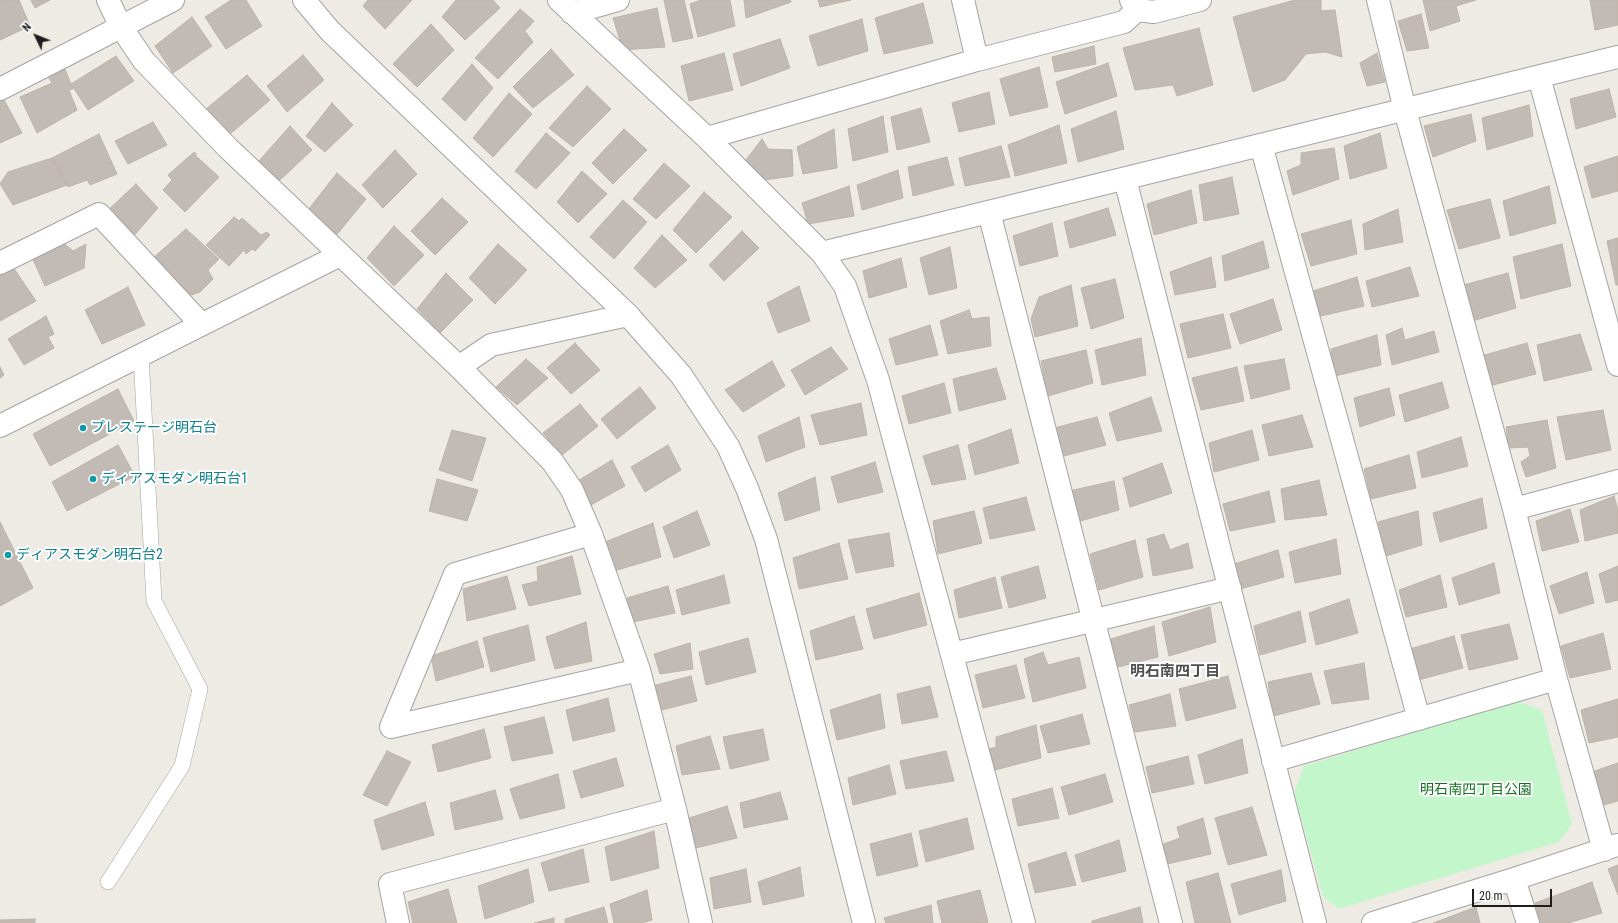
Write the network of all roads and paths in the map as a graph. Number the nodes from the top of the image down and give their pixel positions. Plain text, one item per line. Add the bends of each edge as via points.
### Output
1 (108, 0) edge
2 (173, 0) edge
3 (304, 0) edge
4 (618, 0) edge
5 (963, 0) edge
6 (1200, 0) edge
7 (1378, 0) edge
8 (1134, 5) edge
9 (566, 7) edge
10 (120, 27) junction
11 (1618, 57) edge
12 (977, 60) junction
13 (1539, 77) junction
14 (0, 88) edge
15 (1405, 110) junction
16 (708, 138) junction
17 (1261, 145) junction
18 (1126, 179) junction
19 (989, 212) junction
20 (340, 254) junction
21 (822, 254) junction
22 (0, 263) edge
23 (628, 315) junction
24 (201, 324) junction
25 (141, 355) junction
26 (1618, 365) edge
27 (459, 367) junction
28 (0, 426) edge
29 (1618, 481) edge
30 (1514, 509) junction
31 (591, 534) junction
32 (1230, 588) junction
33 (1094, 620) junction
34 (952, 654) junction
35 (639, 670) junction
36 (1556, 679) junction
37 (1419, 720) junction
38 (1273, 761) junction
39 (675, 809) junction
40 (1611, 847) edge
41 (1514, 879) junction
42 (108, 882) dead end
43 (398, 923) edge
44 (701, 923) edge
45 (864, 923) edge
46 (1024, 923) edge
47 (1172, 923) edge
48 (1315, 923) edge
49 (1373, 923) edge
50 (1528, 923) edge

1 - 10 street
2 - 10 street
3 - 23 street via 330,31
4 - 9 street
5 - 12 street
6 - 8 street via 1154,12
7 - 15 street
8 - 12 street via 1124,22
9 - 16 street
10 - 14 street
10 - 20 street via 144,61 228,148
11 - 13 street
12 - 16 street
13 - 15 street
13 - 26 street
15 - 17 street
15 - 30 street
16 - 21 street
17 - 18 street
17 - 37 street
18 - 19 street
18 - 32 street
19 - 21 street
19 - 33 street
20 - 24 street
20 - 27 street
21 - 34 street via 845,286 878,380
22 - 24 street via 99,214
23 - 27 street via 491,345
23 - 45 street via 681,375 728,446 747,488 766,539
24 - 25 street
25 - 28 street
25 - 42 lane via 154,601 200,689 182,766
27 - 31 street via 552,461 572,490
29 - 30 street
30 - 36 street
31 - 35 street
31 - 35 street via 454,574 391,727
32 - 33 street
32 - 38 street
33 - 34 street
33 - 47 street
34 - 46 street
35 - 39 street
36 - 37 street
36 - 40 street
37 - 38 street
38 - 48 street
39 - 43 street via 390,884
39 - 44 street
40 - 41 street
41 - 49 street
41 - 50 street

